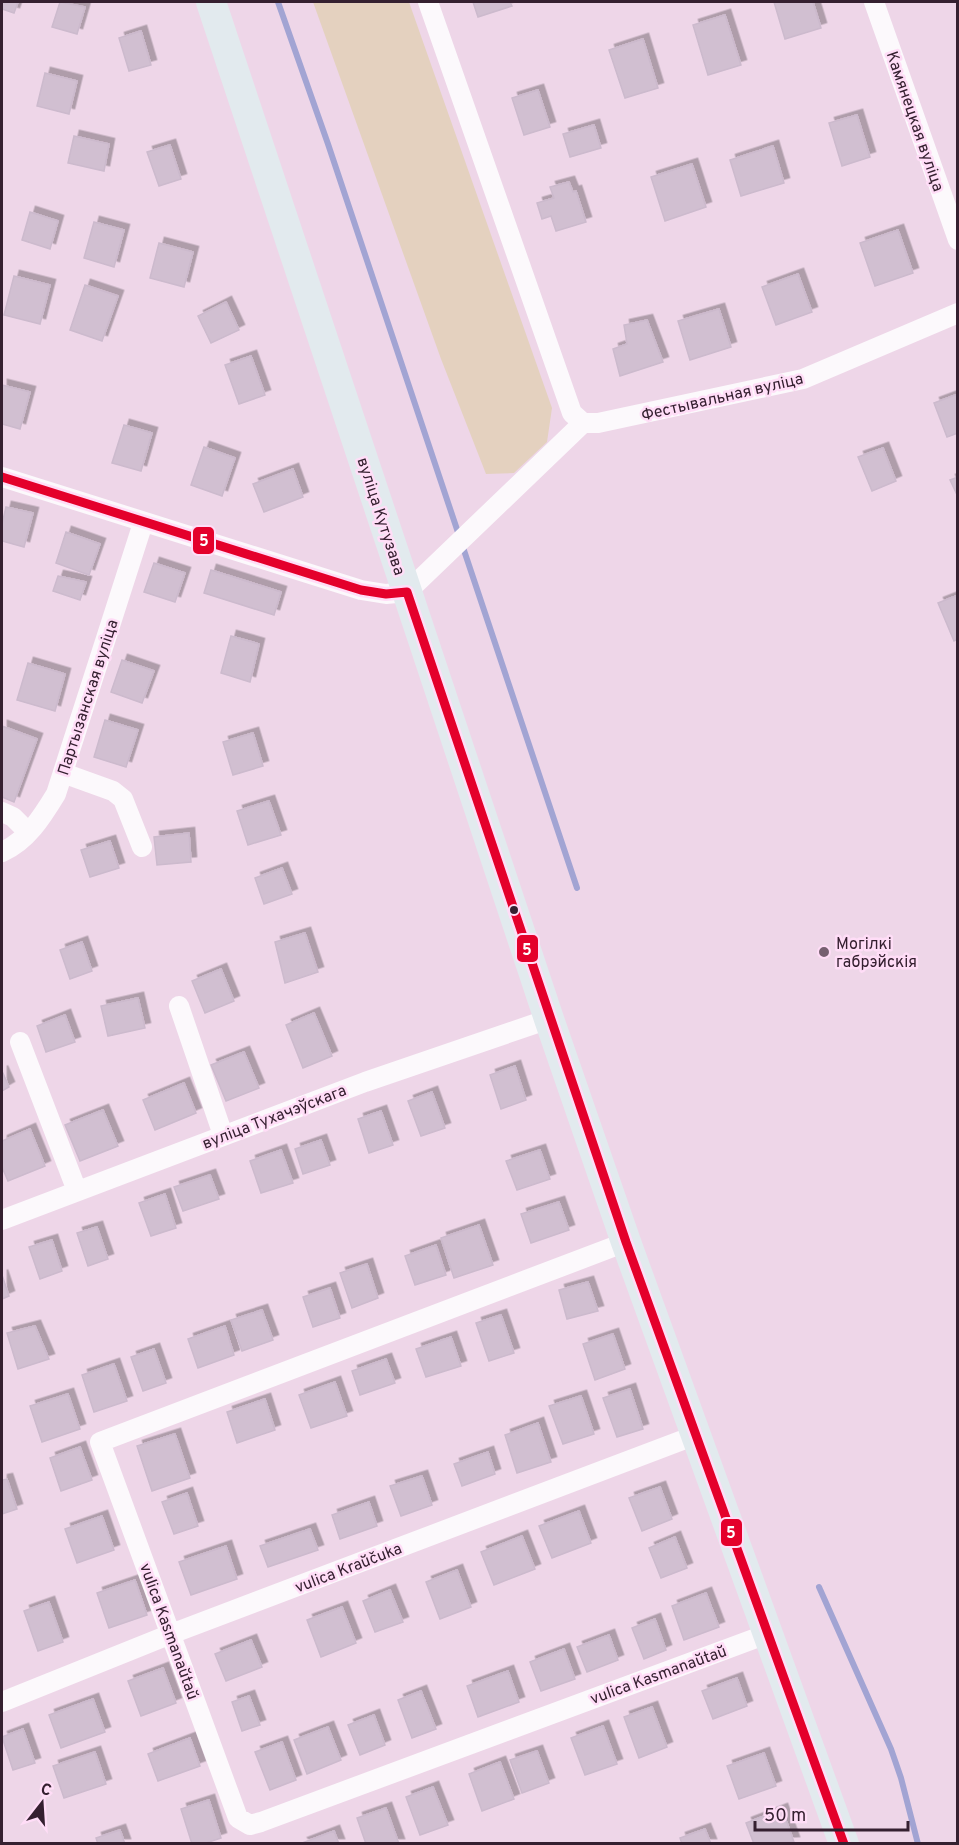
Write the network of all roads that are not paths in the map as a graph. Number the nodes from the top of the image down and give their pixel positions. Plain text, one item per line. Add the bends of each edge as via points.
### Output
1 (211, 2) edge
2 (428, 2) edge
3 (874, 2) edge
4 (957, 240) edge
5 (957, 313) edge
6 (577, 418) junction
7 (2, 477) edge
8 (143, 523) junction
9 (407, 592) junction
10 (63, 773) junction
11 (2, 812) edge
12 (28, 832) junction
13 (142, 847) dead end
14 (2, 852) edge
15 (179, 1006) dead end
16 (549, 1019) junction
17 (20, 1042) dead end
18 (223, 1135) junction
19 (77, 1191) junction
20 (2, 1220) edge
21 (626, 1242) junction
22 (696, 1435) junction
23 (171, 1634) junction
24 (766, 1634) junction
25 (2, 1702) edge
26 (844, 1844) edge

1 - 9 main road, вуліца Кутузава
2 - 6 street
3 - 4 street, Камянецкая вуліца
5 - 6 street, Фестывальная вуліца via 803,379 598,423
6 - 9 street
7 - 8 street
8 - 9 street via 360,590
8 - 10 street, Партызанская вуліца
9 - 16 main road, вуліца Кутузава
10 - 12 street, Партызанская вуліца via 56,794
10 - 13 street via 113,791 123,799
11 - 12 street
12 - 14 street, Партызанская вуліца
15 - 18 street
16 - 18 street, вуліца Тухачэўскага
16 - 21 main road, вуліца Кутузава
17 - 19 street
18 - 19 street, вуліца Тухачэўскага
19 - 20 street, вуліца Тухачэўскага
21 - 22 main road, вуліца Кутузава
21 - 23 street, vulica Kasmanaŭtaŭ via 100,1442
22 - 23 street, vulica Kraŭčuka
22 - 24 main road, вуліца Кутузава
23 - 24 street, vulica Kasmanaŭtaŭ via 238,1818 250,1825
23 - 25 street, vulica Kraŭčuka
24 - 26 main road, вуліца Кутузава

